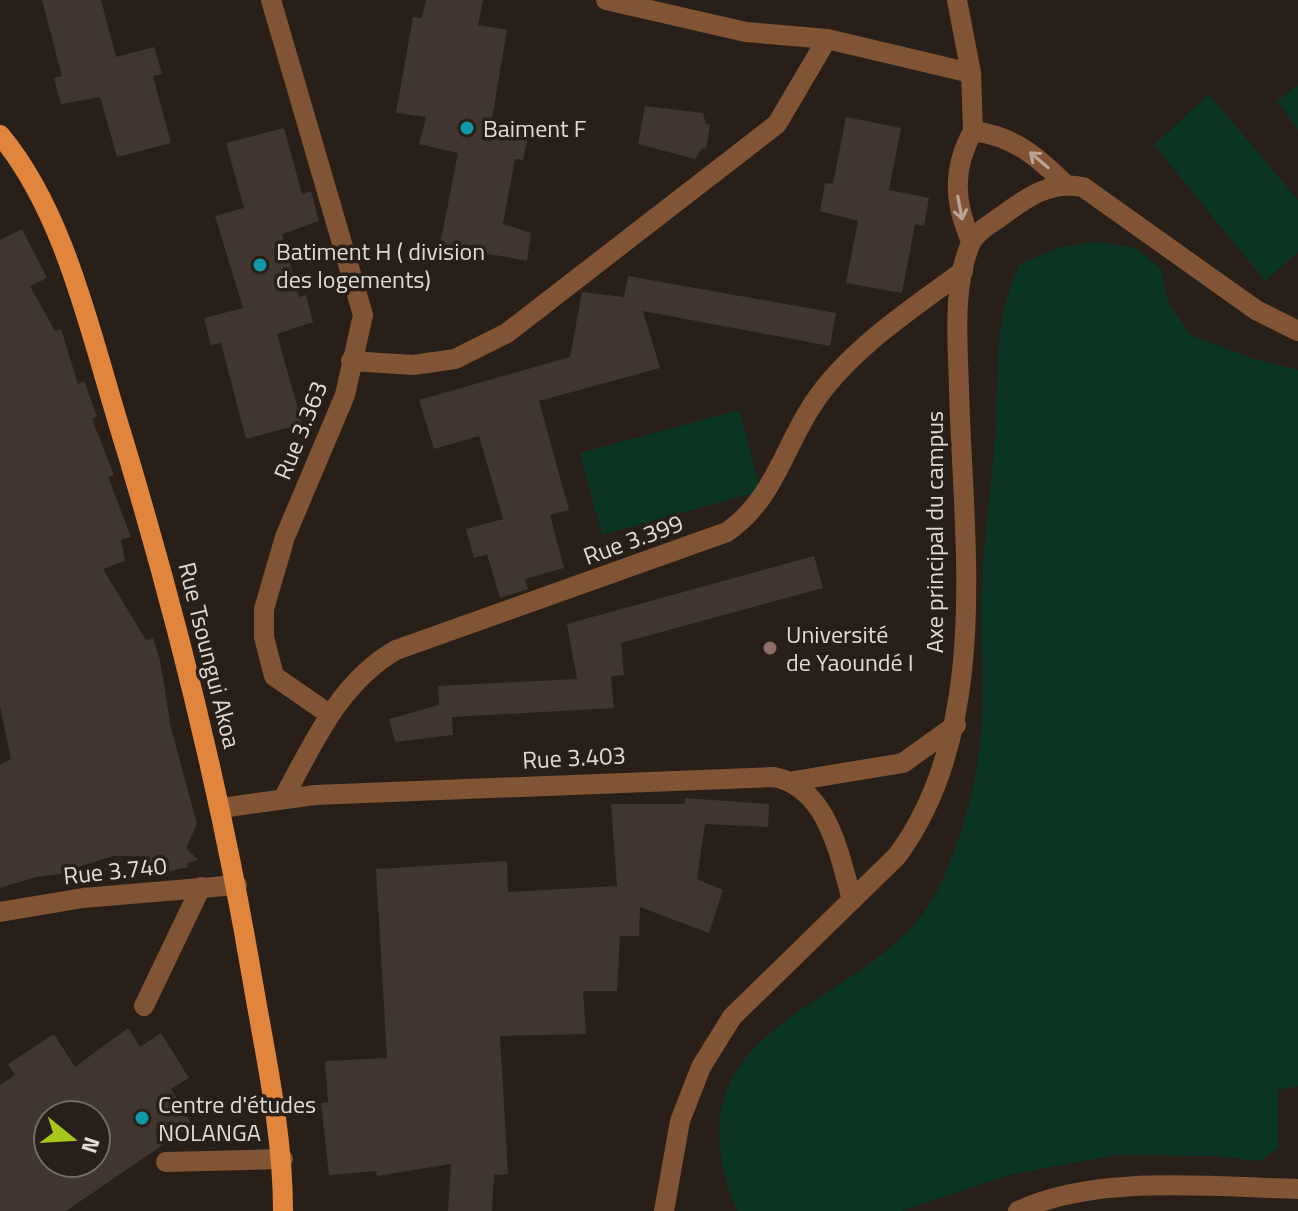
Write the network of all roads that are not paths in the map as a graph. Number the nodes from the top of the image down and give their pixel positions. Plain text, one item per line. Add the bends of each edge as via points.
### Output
1 (271, 0) edge
2 (606, 0) edge
3 (957, 0) edge
4 (827, 39) junction
5 (971, 73) junction
6 (973, 131) junction
7 (0, 135) edge
8 (1065, 184) junction
9 (971, 241) junction
10 (963, 271) junction
11 (1298, 331) edge
12 (351, 361) junction
13 (329, 714) junction
14 (956, 725) junction
15 (794, 781) junction
16 (284, 797) junction
17 (221, 808) junction
18 (237, 885) junction
19 (201, 887) junction
20 (852, 900) junction
21 (0, 912) edge
22 (144, 1006) dead end
23 (283, 1159) junction
24 (166, 1162) dead end
25 (1298, 1189) edge
26 (283, 1211) edge
27 (664, 1211) edge
28 (1018, 1211) edge

1 - 12 street, Rue 3.363 via 363,315
2 - 4 street via 746,32
3 - 5 street
4 - 5 street
4 - 12 street via 777,124 507,333 455,359 413,365
5 - 6 street
8 -> 6 street via 1010,139
6 -> 9 street via 956,173 962,221
7 - 17 main road, Rue Tsoungui Akoa via 37,191 80,295 156,545
8 - 9 street via 1026,197
8 - 11 street via 1083,187 1256,310
9 - 10 street, Axe principal du campus
10 - 13 street, Rue 3.399 via 838,373 810,409 767,492 738,525 396,650 372,664
10 - 14 street, Axe principal du campus via 958,334 965,613
12 - 13 street, Rue 3.363 via 345,395 285,537 264,609 264,637 274,676
13 - 16 street, Rue 3.399
14 - 15 street, Rue 3.403 via 903,763
14 - 20 street, Axe principal du campus via 919,826
15 - 16 street, Rue 3.403 via 741,776
15 - 20 street via 827,821
16 - 17 street, Rue 3.403
17 - 18 main road, Rue Tsoungui Akoa
18 - 19 street, Rue 3.740
18 - 23 main road, Rue Tsoungui Akoa
19 - 21 street, Rue 3.740
19 - 22 street
20 - 27 street, Axe principal du campus via 732,1017 701,1067 680,1121
23 - 24 street
23 - 26 main road, Rue Tsoungui Akoa
25 - 28 street via 1108,1188 1069,1192

